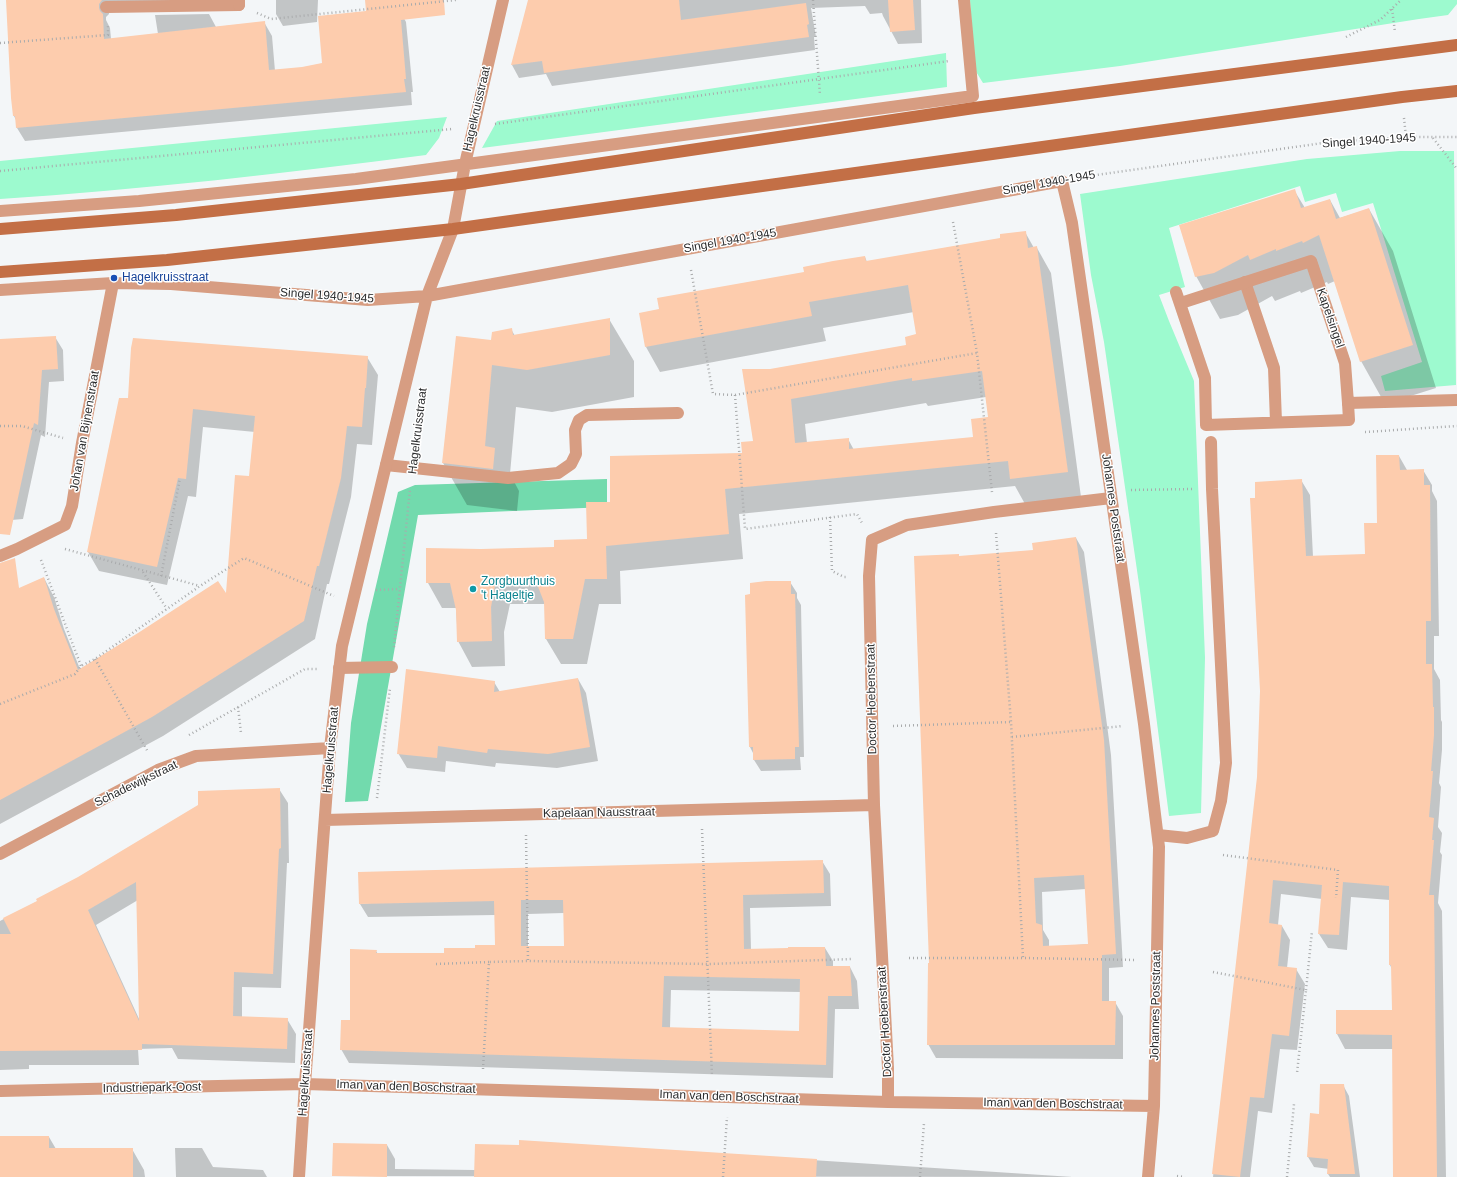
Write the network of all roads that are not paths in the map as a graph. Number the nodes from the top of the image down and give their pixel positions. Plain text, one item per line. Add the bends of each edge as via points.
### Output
1 (503, 0) edge
2 (964, 0) edge
3 (239, 2) edge
4 (106, 7) road end
5 (1457, 45) edge
6 (1457, 91) edge
7 (464, 164) junction
8 (1062, 181) joint
9 (461, 184) junction
10 (0, 211) edge
11 (0, 229) edge
12 (453, 229) junction
13 (0, 272) edge
14 (1245, 282) junction
15 (113, 283) junction
16 (0, 290) edge
17 (427, 296) junction
18 (1457, 400) edge
19 (1348, 403) junction
20 (678, 413) dead end
21 (1276, 422) junction
22 (1211, 442) dead end
23 (386, 465) junction
24 (1110, 494) junction
25 (0, 549) edge
26 (17, 549) junction
27 (0, 556) edge
28 (392, 666) road end
29 (339, 668) junction
30 (330, 748) junction
31 (874, 806) junction
32 (325, 820) junction
33 (1158, 835) junction
34 (0, 854) edge
35 (305, 1084) junction
36 (0, 1091) edge
37 (888, 1102) junction
38 (1154, 1106) junction
39 (299, 1177) edge
40 (1148, 1177) edge

1 - 7 street, Hagelkruisstraat
2 - 7 street via 973,96
3 - 4 street
5 - 9 main road via 974,108
6 - 12 main road
7 - 9 street, Hagelkruisstraat
7 - 10 street via 356,179 139,201
8 - 17 street, Singel 1940-1945
8 - 24 street, Johannes Poststraat via 1072,223
9 - 11 main road via 176,215
9 - 12 street, Hagelkruisstraat
12 - 13 main road via 167,260
12 - 17 street, Hagelkruisstraat
14 - 19 street, Kapelsingel via 1311,261 1345,363
14 - 21 street via 1274,368
14 - 21 street, Kapelsingel via 1178,297 1205,378 1206,425
15 - 16 street, Singel 1940-1945
15 - 17 street, Singel 1940-1945 via 170,284 368,300
15 - 26 street, Johan van Bijnenstraat via 72,506 65,525
17 - 23 street, Hagelkruisstraat
18 - 19 street
19 - 21 street via 1349,420
20 - 23 street via 587,415 579,420 575,430 576,454 571,464 558,473 508,478
22 - 33 street via 1226,763 1222,793 1213,831 1187,838
23 - 29 street, Hagelkruisstraat via 342,646
24 - 31 street, Doctor Hoebenstraat via 907,525 872,540 868,576
24 - 33 street, Johannes Poststraat
25 - 26 street, Johan van Bijnenstraat
26 - 27 street, Johan van Bijnenstraat
28 - 29 street
29 - 30 street, Hagelkruisstraat
30 - 32 street, Hagelkruisstraat
30 - 34 street, Schadewijkstraat via 196,756 158,770
31 - 32 street, Kapelaan Nausstraat
31 - 37 street, Doctor Hoebenstraat
32 - 35 street, Hagelkruisstraat
33 - 38 street, Johannes Poststraat
35 - 36 street, Industriepark-Oost
35 - 37 street, Iman van den Boschstraat
35 - 39 street, Hagelkruisstraat
37 - 38 street, Iman van den Boschstraat
38 - 40 street, Johannes Poststraat

